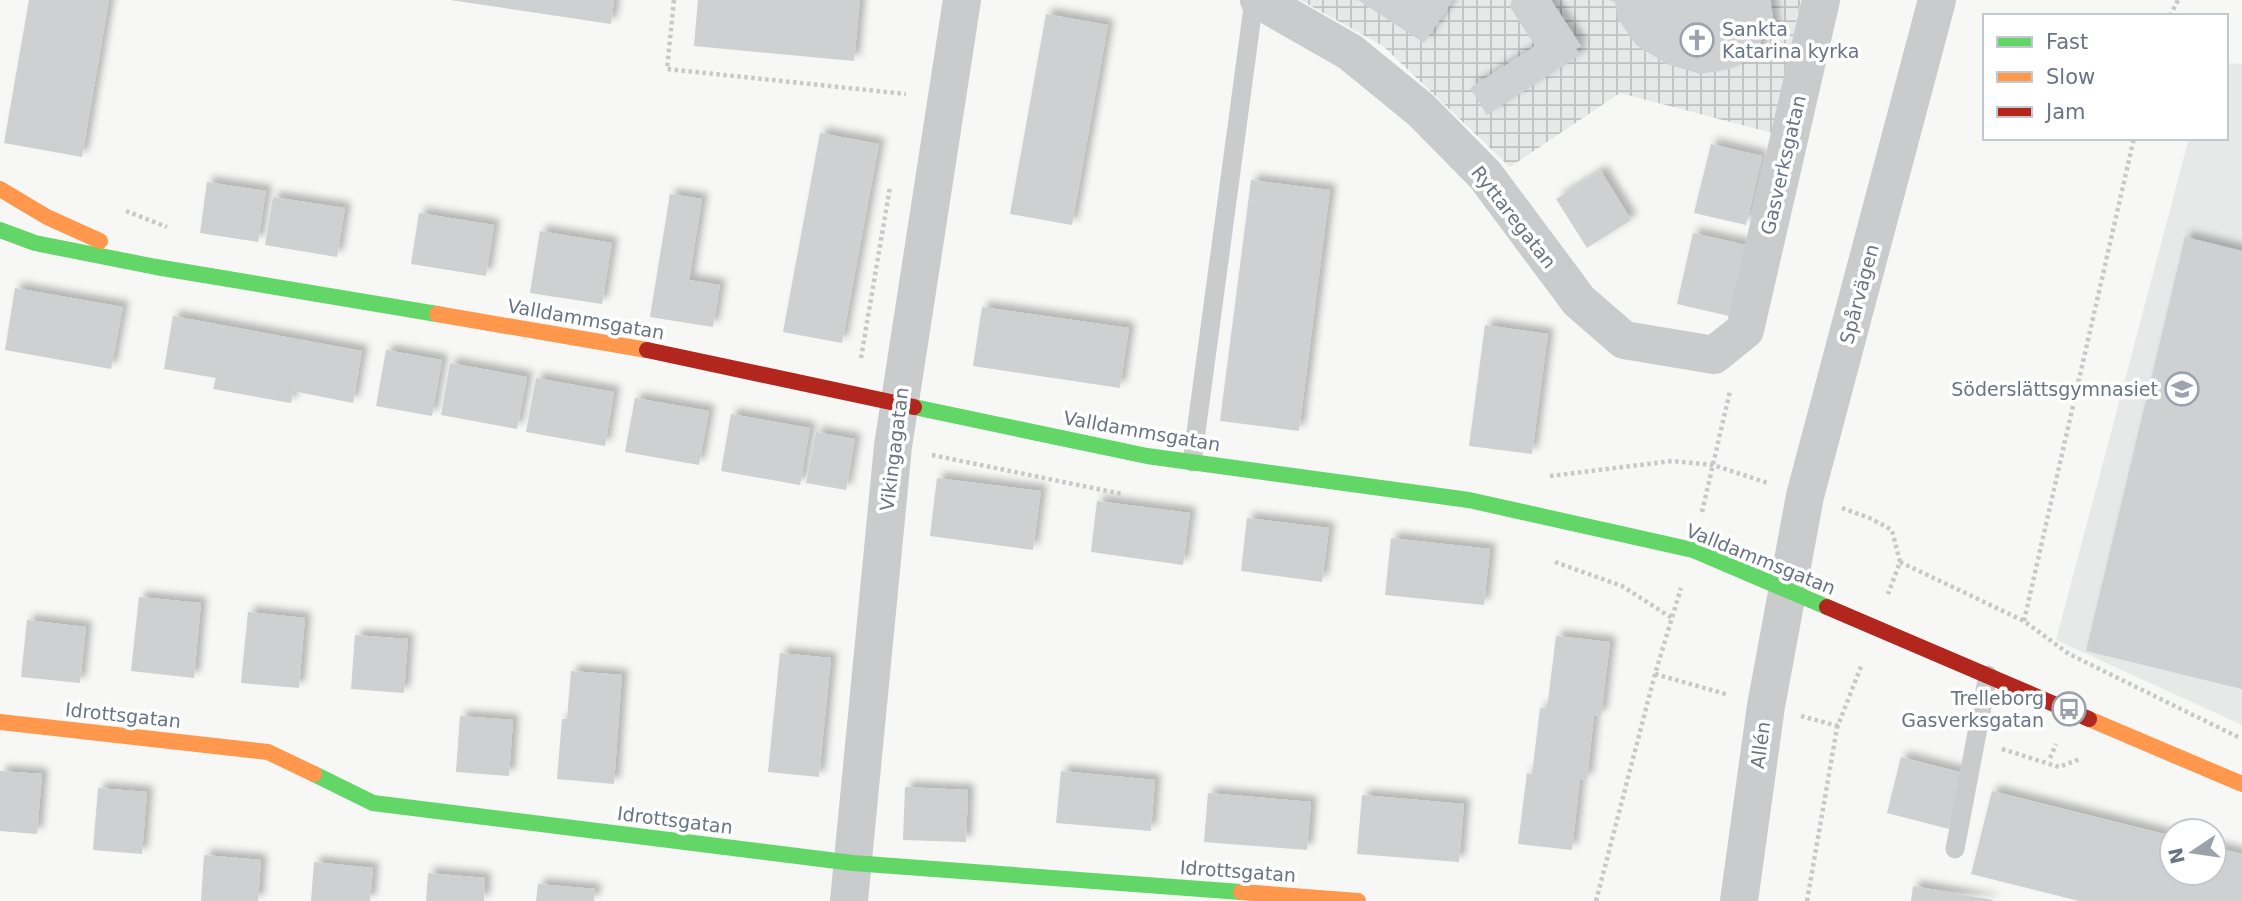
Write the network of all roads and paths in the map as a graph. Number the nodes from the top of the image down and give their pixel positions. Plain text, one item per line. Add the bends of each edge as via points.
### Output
1 (674, 0) edge
2 (962, 0) edge
3 (1257, 0) edge
4 (1821, 0) edge
5 (1937, 0) edge
6 (906, 94) dead end
7 (2134, 140) edge
8 (0, 189) edge
9 (0, 230) edge
10 (156, 267) junction
11 (1745, 330) junction
12 (898, 405) junction
13 (1192, 462) junction
14 (1693, 551) junction
15 (1900, 562) dead end
16 (1786, 590) junction
17 (2024, 621) junction
18 (1988, 675) junction
19 (0, 722) edge
20 (1979, 723) junction
21 (1838, 726) dead end
22 (2134, 736) junction
23 (2242, 738) edge
24 (2056, 744) dead end
25 (2050, 758) dead end
26 (2242, 784) edge
27 (1955, 849) dead end
28 (853, 863) junction
29 (849, 901) edge
30 (1358, 901) edge
31 (1596, 901) edge
32 (1739, 901) edge
33 (1807, 901) edge

1 - 6 path via 667,69
2 - 12 street, Vikingagatan
3 - 11 street, Ryttaregatan via 1350,52 1421,110 1485,175 1579,301 1624,340 1714,355
3 - 13 lane
4 - 11 street, Gasverksgatan
5 - 16 street, Spårvägen via 1805,496
7 - 17 path
8 - 10 street via 47,217
9 - 10 street, Valldammsgatan via 35,243
10 - 12 street, Valldammsgatan via 627,346
11 - 14 path
12 - 13 street, Valldammsgatan
12 - 28 street, Vikingagatan
13 - 14 street, Valldammsgatan via 1469,500
14 - 16 street, Valldammsgatan
14 - 31 path via 1655,674
15 - 17 path
16 - 18 street, Valldammsgatan
16 - 32 street, Allén
17 - 23 path via 2069,654
18 - 20 lane
18 - 22 street, Valldammsgatan
19 - 28 street, Idrottsgatan via 268,752 373,803
20 - 22 path via 1996,746 2059,767
20 - 27 lane
21 - 33 path
22 - 26 street, Valldammsgatan
24 - 25 path
28 - 29 street, Vikingagatan
28 - 30 street, Idrottsgatan

